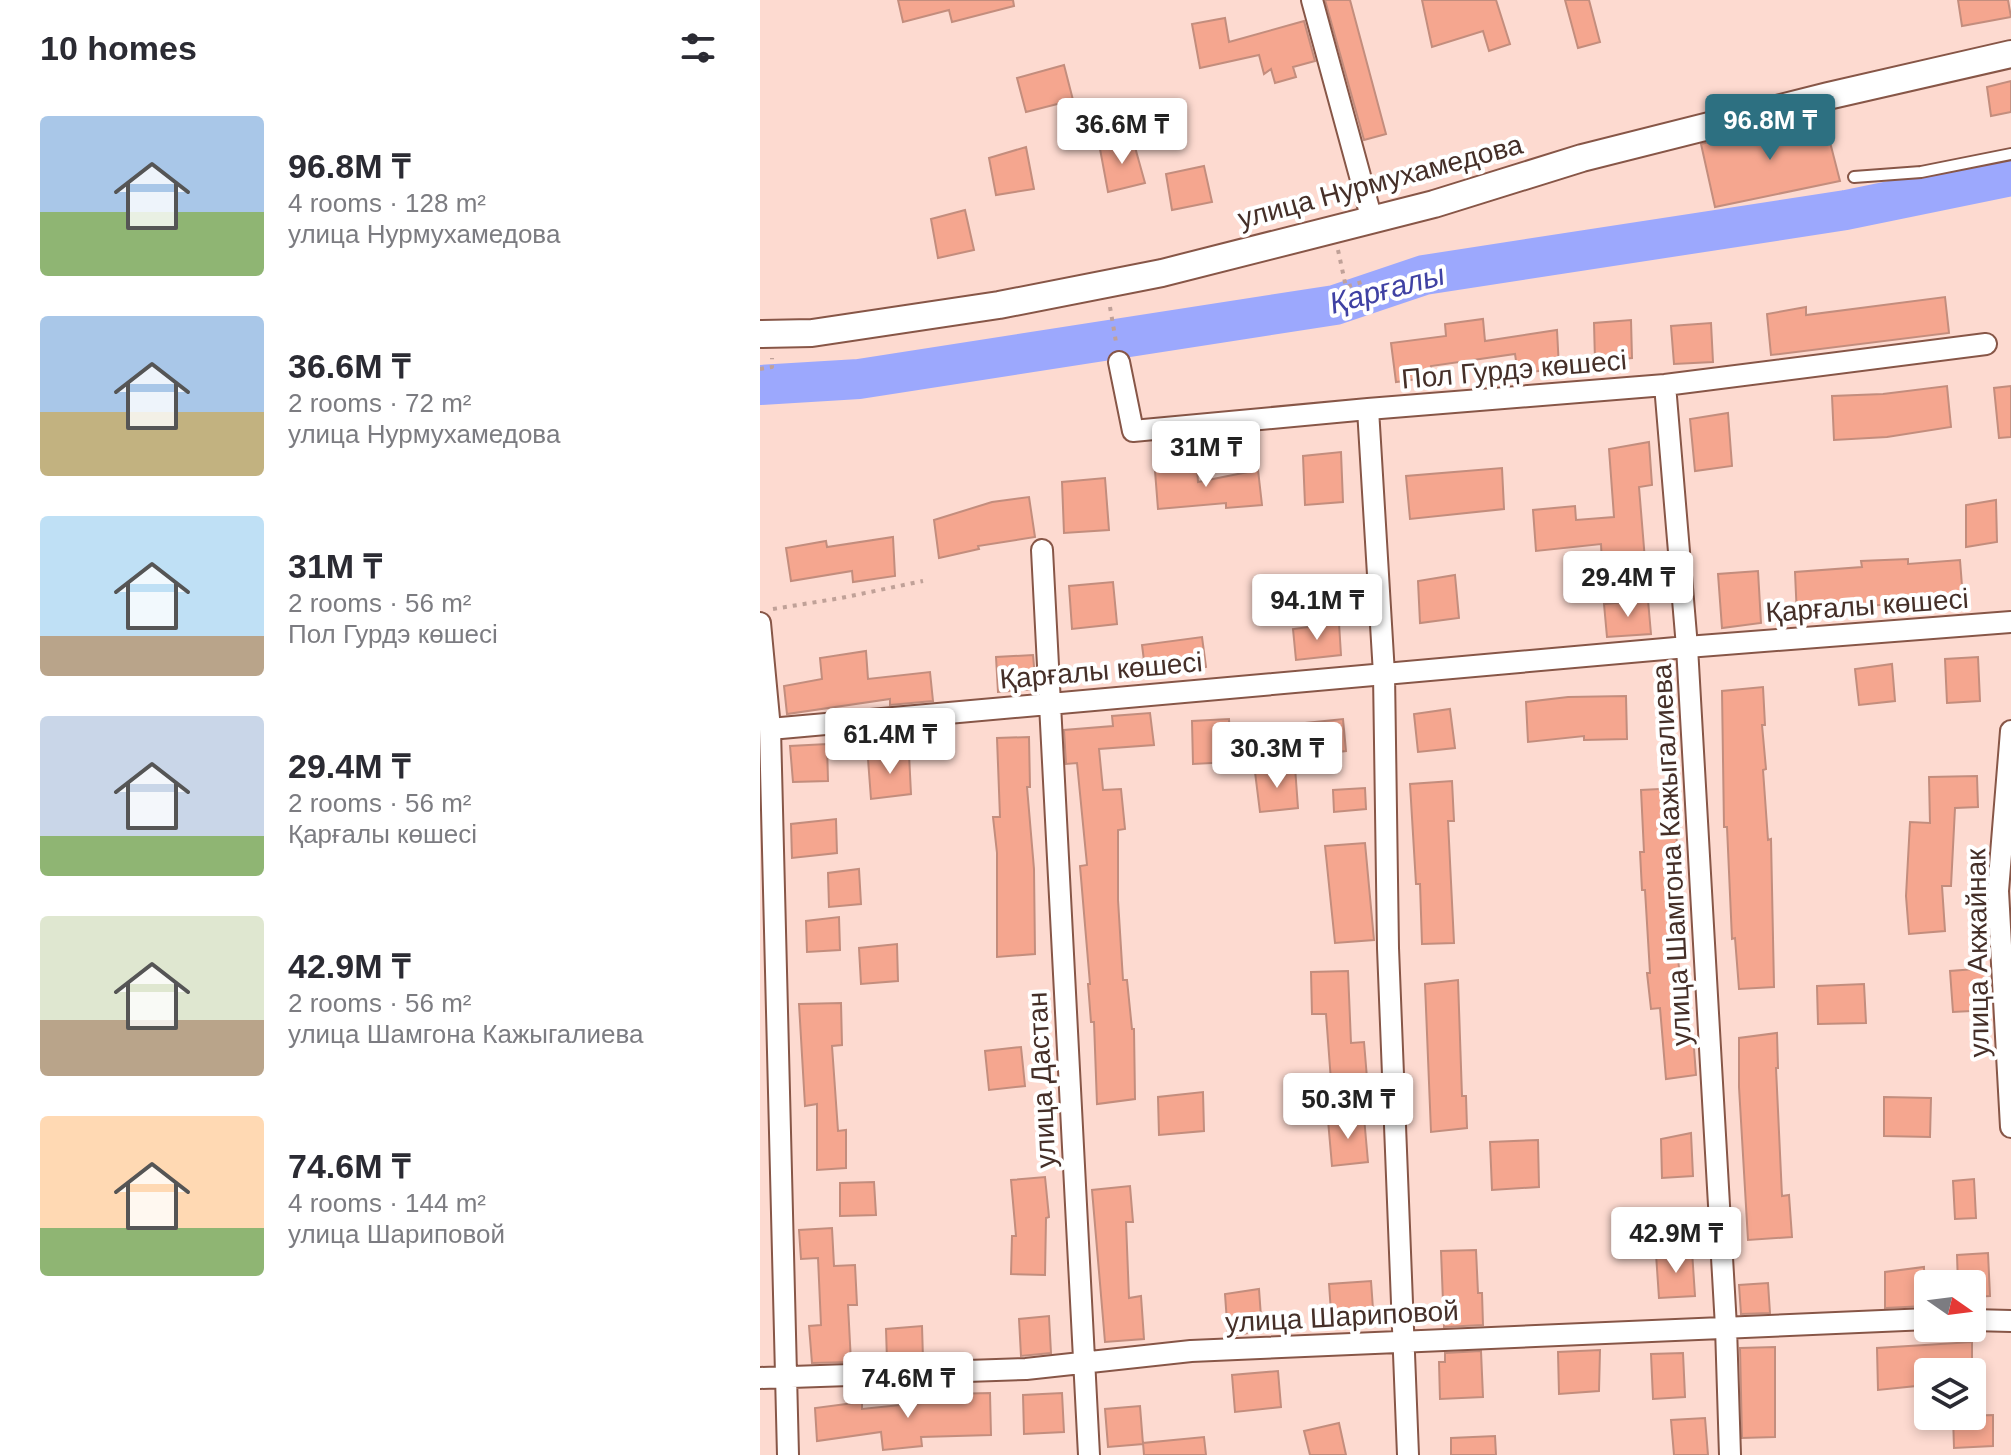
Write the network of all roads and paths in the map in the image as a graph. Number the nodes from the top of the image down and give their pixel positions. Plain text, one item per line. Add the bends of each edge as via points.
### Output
1 (1312, 0) edge
2 (2011, 54) edge
3 (2011, 154) edge
4 (1854, 177) dead end
5 (1372, 220) junction
6 (1336, 244) dead end
7 (1108, 297) dead end
8 (1365, 317) dead end
9 (1114, 328) dead end
10 (760, 334) edge
11 (1986, 344) dead end
12 (1119, 362) dead end
13 (772, 367) dead end
14 (760, 369) edge
15 (1665, 385) junction
16 (1368, 409) junction
17 (1042, 550) dead end
18 (923, 581) dead end
19 (760, 611) edge
20 (2011, 622) edge
21 (760, 623) edge
22 (1687, 647) junction
23 (1384, 674) junction
24 (1051, 702) junction
25 (770, 729) junction
26 (2011, 731) edge
27 (2011, 1127) edge
28 (1914, 1320) edge
29 (1986, 1320) edge
30 (2011, 1321) edge
31 (1726, 1327) junction
32 (1404, 1341) junction
33 (1083, 1362) junction
34 (760, 1378) edge
35 (785, 1378) junction
36 (788, 1455) edge
37 (1089, 1455) edge
38 (1408, 1455) edge
39 (1730, 1455) edge

1 - 5 street
2 - 5 street, улица Нурмухамедова via 1582,158
3 - 4 lane via 1921,172
5 - 10 street, улица Нурмухамедова via 1162,273 999,305 812,333
6 - 8 path via 1346,287 1362,282
7 - 9 path
11 - 15 street
12 - 16 street, Пол Гурдэ көшесі via 1133,431
13 - 14 path
15 - 16 street, Пол Гурдэ көшесі
15 - 22 street, улица Шамгона Кажыгалиева
16 - 23 street, Пол Гурдэ көшесі
17 - 24 street, улица Дастан
18 - 19 path
20 - 22 street, Қарғалы көшесі
21 - 25 street
22 - 23 street, Қарғалы көшесі
22 - 31 street, улица Шамгона Кажыгалиева
23 - 24 street, Қарғалы көшесі
23 - 32 street, Пол Гурдэ көшесі via 1388,948
24 - 25 street, Қарғалы көшесі
24 - 33 street, улица Дастан
25 - 35 street
26 - 27 street, улица Акжайнак via 1998,891
28 - 31 street, улица Шариповой
29 - 30 street
31 - 32 street, улица Шариповой
31 - 39 street, улица Шамгона Кажыгалиева
32 - 33 street, улица Шариповой
32 - 38 street, Пол Гурдэ көшесі
33 - 35 street, улица Шариповой
33 - 37 street, улица Дастан
34 - 35 street, улица Шариповой
35 - 36 street

